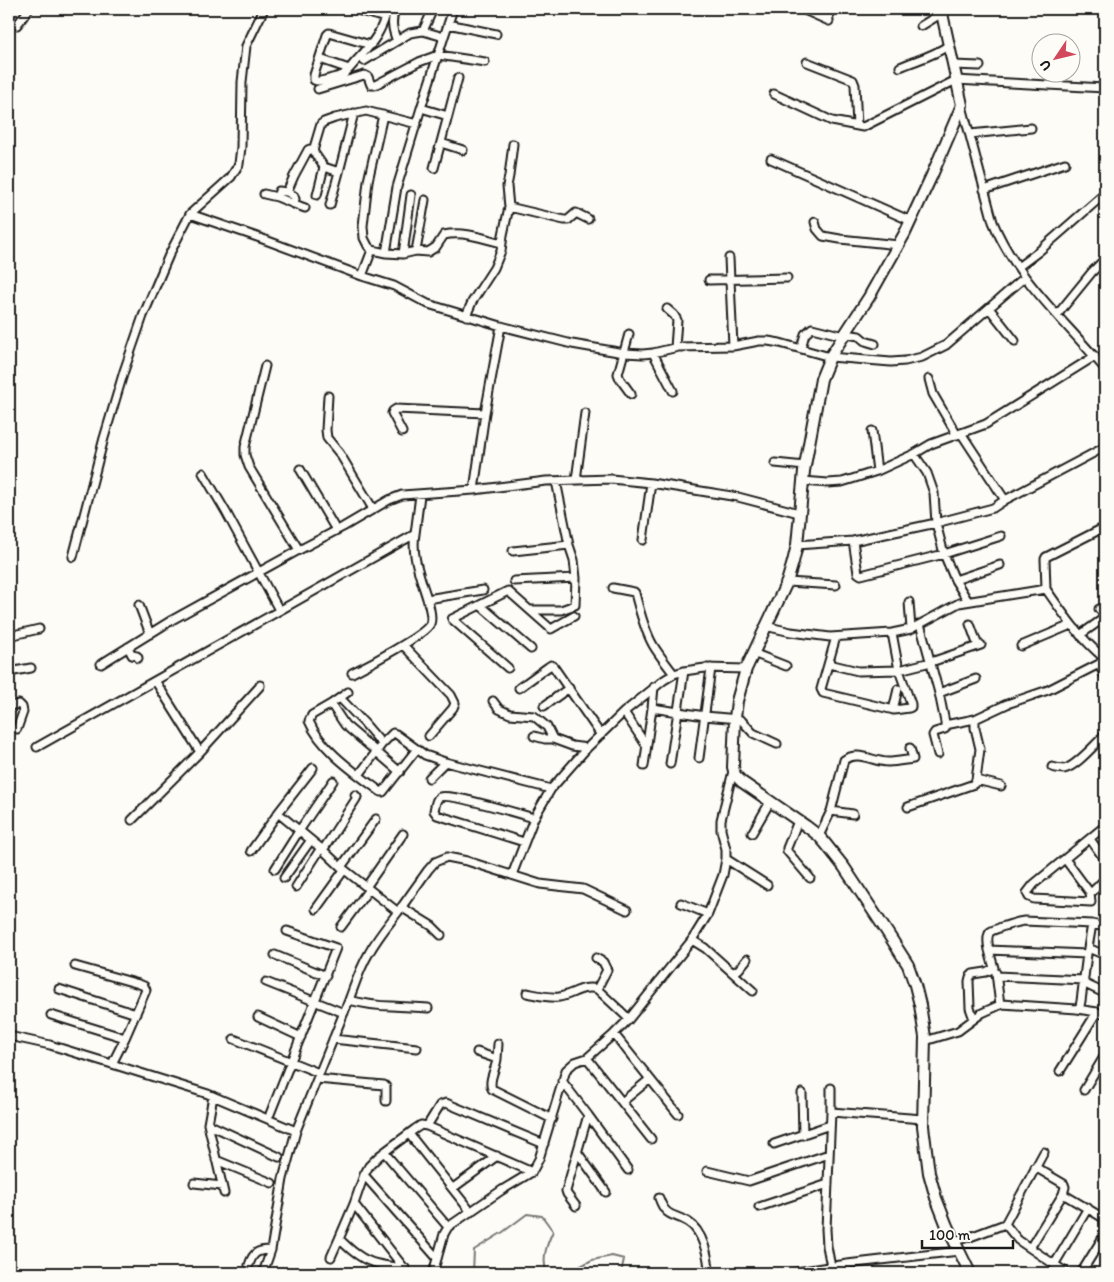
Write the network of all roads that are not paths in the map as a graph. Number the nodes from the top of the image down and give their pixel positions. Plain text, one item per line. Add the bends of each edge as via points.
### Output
1 (30, 9) edge
2 (264, 9) edge
3 (354, 9) edge
4 (388, 9) edge
5 (395, 9) edge
6 (433, 9) edge
7 (453, 9) edge
8 (802, 9) edge
9 (828, 9) edge
10 (942, 11) edge
11 (385, 18) junction
12 (448, 24) junction
13 (17, 25) dead end
14 (921, 26) dead end
15 (392, 30) junction
16 (423, 31) junction
17 (410, 33) junction
18 (496, 34) dead end
19 (444, 37) junction
20 (397, 41) junction
21 (371, 45) junction
22 (948, 45) junction
23 (438, 55) junction
24 (320, 59) junction
25 (364, 61) dead end
26 (485, 62) dead end
27 (807, 62) dead end
28 (953, 65) junction
29 (980, 66) dead end
30 (900, 67) dead end
31 (349, 69) junction
32 (458, 78) dead end
33 (956, 80) junction
34 (1105, 88) edge
35 (318, 89) dead end
36 (774, 94) dead end
37 (962, 105) junction
38 (422, 108) junction
39 (354, 113) junction
40 (383, 115) junction
41 (448, 116) junction
42 (417, 124) junction
43 (857, 126) junction
44 (1031, 128) dead end
45 (970, 134) junction
46 (441, 143) junction
47 (513, 144) dead end
48 (463, 150) dead end
49 (313, 151) junction
50 (771, 158) dead end
51 (1066, 163) dead end
52 (324, 167) junction
53 (434, 168) dead end
54 (339, 172) junction
55 (984, 190) junction
56 (288, 192) junction
57 (264, 194) dead end
58 (411, 195) dead end
59 (316, 196) dead end
60 (276, 197) junction
61 (1101, 197) dead end
62 (425, 200) dead end
63 (294, 204) junction
64 (330, 205) dead end
65 (509, 207) junction
66 (305, 208) dead end
67 (190, 214) junction
68 (588, 219) dead end
69 (911, 221) junction
70 (815, 222) dead end
71 (502, 243) junction
72 (899, 245) junction
73 (372, 250) junction
74 (416, 251) junction
75 (386, 253) junction
76 (403, 254) junction
77 (729, 258) dead end
78 (1105, 259) edge
79 (1018, 267) junction
80 (362, 276) junction
81 (1025, 276) junction
82 (787, 278) dead end
83 (730, 279) junction
84 (709, 280) dead end
85 (989, 308) junction
86 (667, 309) dead end
87 (1057, 315) junction
88 (466, 316) junction
89 (500, 326) junction
90 (629, 334) dead end
91 (845, 335) junction
92 (1015, 341) dead end
93 (874, 344) dead end
94 (733, 346) junction
95 (675, 348) junction
96 (801, 348) junction
97 (624, 353) junction
98 (653, 353) junction
99 (1095, 356) junction
100 (830, 357) junction
101 (265, 366) dead end
102 (1105, 369) edge
103 (929, 379) dead end
104 (674, 391) dead end
105 (631, 394) dead end
106 (328, 396) dead end
107 (585, 413) dead end
108 (484, 414) junction
109 (872, 431) dead end
110 (402, 432) dead end
111 (959, 434) junction
112 (1105, 447) edge
113 (914, 454) junction
114 (775, 463) dead end
115 (804, 466) junction
116 (300, 469) dead end
117 (877, 471) junction
118 (203, 473) dead end
119 (576, 480) junction
120 (803, 480) junction
121 (556, 481) junction
122 (651, 482) junction
123 (474, 490) junction
124 (420, 495) junction
125 (1005, 500) junction
126 (373, 509) junction
127 (799, 514) junction
128 (936, 523) junction
129 (1105, 527) edge
130 (336, 530) junction
131 (415, 534) junction
132 (1001, 536) dead end
133 (642, 540) dead end
134 (853, 541) junction
135 (797, 545) junction
136 (569, 546) junction
137 (299, 550) junction
138 (513, 551) dead end
139 (944, 554) junction
140 (73, 557) dead end
141 (1000, 565) dead end
142 (260, 572) junction
143 (576, 578) junction
144 (955, 580) junction
145 (514, 581) dead end
146 (787, 582) junction
147 (836, 585) dead end
148 (613, 588) dead end
149 (483, 590) dead end
150 (1046, 590) junction
151 (427, 599) junction
152 (968, 601) junction
153 (909, 602) dead end
154 (139, 605) dead end
155 (480, 605) junction
156 (1099, 609) dead end
157 (279, 610) junction
158 (530, 610) junction
159 (574, 616) dead end
160 (920, 624) junction
161 (970, 624) dead end
162 (1071, 625) junction
163 (765, 626) junction
164 (39, 629) dead end
165 (911, 629) junction
166 (892, 633) junction
167 (150, 634) junction
168 (1080, 635) junction
169 (9, 636) edge
170 (836, 637) junction
171 (403, 645) junction
172 (1021, 646) dead end
173 (128, 647) junction
174 (531, 649) dead end
175 (753, 653) junction
176 (138, 658) dead end
177 (1103, 659) edge
178 (931, 662) junction
179 (101, 664) dead end
180 (829, 664) junction
181 (786, 666) dead end
182 (31, 668) dead end
183 (508, 668) dead end
184 (712, 668) junction
185 (746, 669) junction
186 (899, 670) junction
187 (684, 671) junction
188 (9, 672) edge
189 (352, 673) dead end
190 (674, 674) junction
191 (1105, 677) edge
192 (976, 679) dead end
193 (156, 682) junction
194 (260, 685) dead end
195 (654, 687) junction
196 (519, 688) dead end
197 (569, 688) junction
198 (898, 689) dead end
199 (348, 692) dead end
200 (939, 693) junction
201 (340, 698) junction
202 (493, 701) dead end
203 (331, 704) junction
204 (9, 706) edge
205 (544, 706) dead end
206 (652, 708) junction
207 (893, 710) junction
208 (624, 712) junction
209 (678, 712) junction
210 (705, 716) junction
211 (735, 718) junction
212 (975, 719) junction
213 (945, 725) junction
214 (17, 729) dead end
215 (601, 735) junction
216 (1105, 735) edge
217 (429, 736) dead end
218 (534, 736) dead end
219 (553, 739) junction
220 (382, 744) junction
221 (778, 744) dead end
222 (646, 745) junction
223 (36, 747) dead end
224 (587, 748) junction
225 (910, 748) dead end
226 (417, 749) junction
227 (377, 751) junction
228 (200, 752) junction
229 (938, 754) dead end
230 (699, 758) dead end
231 (445, 762) junction
232 (670, 764) dead end
233 (644, 766) dead end
234 (1052, 767) dead end
235 (313, 768) dead end
236 (733, 771) junction
237 (400, 772) junction
238 (359, 775) junction
239 (429, 778) dead end
240 (976, 780) junction
241 (333, 781) dead end
242 (1002, 786) dead end
243 (551, 789) junction
244 (355, 795) dead end
245 (770, 802) junction
246 (908, 806) dead end
247 (831, 811) junction
248 (278, 813) junction
249 (852, 814) dead end
250 (534, 818) junction
251 (376, 819) dead end
252 (132, 820) dead end
253 (798, 821) junction
254 (1105, 826) edge
255 (299, 831) junction
256 (752, 833) dead end
257 (403, 834) dead end
258 (819, 836) junction
259 (1090, 839) junction
260 (311, 840) junction
261 (524, 842) junction
262 (322, 849) junction
263 (252, 851) dead end
264 (726, 859) junction
265 (1065, 859) junction
266 (1105, 860) edge
267 (275, 869) dead end
268 (343, 869) junction
269 (512, 875) junction
270 (284, 878) dead end
271 (810, 878) dead end
272 (1105, 879) edge
273 (767, 886) dead end
274 (296, 887) dead end
275 (367, 888) junction
276 (1090, 892) junction
277 (682, 903) dead end
278 (316, 910) dead end
279 (400, 910) junction
280 (626, 910) dead end
281 (708, 914) junction
282 (1092, 924) junction
283 (341, 927) dead end
284 (1105, 927) edge
285 (287, 931) dead end
286 (441, 935) dead end
287 (692, 940) junction
288 (989, 950) junction
289 (1087, 951) junction
290 (275, 955) dead end
291 (1105, 955) edge
292 (596, 958) dead end
293 (747, 959) dead end
294 (75, 966) dead end
295 (994, 968) junction
296 (733, 973) junction
297 (326, 976) junction
298 (997, 976) junction
299 (266, 982) dead end
300 (1084, 982) junction
301 (59, 989) dead end
302 (597, 989) junction
303 (753, 991) dead end
304 (1105, 992) edge
305 (527, 993) dead end
306 (350, 1000) junction
307 (315, 1002) junction
308 (1000, 1005) junction
309 (428, 1008) dead end
310 (1077, 1009) junction
311 (1097, 1012) junction
312 (344, 1013) junction
313 (136, 1014) junction
314 (51, 1015) dead end
315 (1105, 1015) edge
316 (258, 1017) dead end
317 (629, 1018) junction
318 (974, 1019) junction
319 (614, 1034) junction
320 (9, 1036) edge
321 (301, 1037) junction
322 (125, 1038) junction
323 (234, 1039) dead end
324 (333, 1039) junction
325 (925, 1041) junction
326 (498, 1044) dead end
327 (417, 1048) dead end
328 (477, 1052) dead end
329 (1105, 1055) edge
330 (587, 1058) junction
331 (497, 1059) junction
332 (292, 1062) junction
333 (112, 1064) junction
334 (1060, 1071) dead end
335 (318, 1076) junction
336 (650, 1079) junction
337 (562, 1081) junction
338 (831, 1088) dead end
339 (1084, 1090) dead end
340 (802, 1093) dead end
341 (213, 1096) junction
342 (386, 1101) dead end
343 (622, 1102) junction
344 (831, 1112) junction
345 (270, 1114) dead end
346 (678, 1114) dead end
347 (588, 1115) junction
348 (552, 1119) junction
349 (923, 1119) junction
350 (208, 1124) junction
351 (830, 1125) junction
352 (427, 1126) junction
353 (296, 1131) junction
354 (409, 1134) junction
355 (802, 1135) junction
356 (651, 1139) dead end
357 (544, 1144) junction
358 (774, 1144) dead end
359 (384, 1152) junction
360 (1044, 1152) dead end
361 (578, 1153) junction
362 (829, 1154) junction
363 (497, 1156) junction
364 (279, 1157) dead end
365 (216, 1160) junction
366 (1035, 1167) junction
367 (628, 1170) dead end
368 (707, 1171) dead end
369 (532, 1172) junction
370 (364, 1175) junction
371 (194, 1183) dead end
372 (272, 1183) dead end
373 (828, 1184) junction
374 (453, 1188) junction
375 (606, 1192) dead end
376 (1064, 1194) junction
377 (659, 1198) dead end
378 (354, 1204) junction
379 (576, 1206) dead end
380 (759, 1207) dead end
381 (1088, 1208) junction
382 (471, 1212) junction
383 (1105, 1219) edge
384 (1005, 1224) junction
385 (448, 1227) junction
386 (1105, 1234) edge
387 (340, 1239) junction
388 (953, 1241) junction
389 (1103, 1245) edge
390 (1030, 1248) junction
391 (271, 1250) junction
392 (959, 1250) junction
393 (332, 1257) dead end
394 (437, 1258) junction
395 (249, 1265) dead end
396 (1054, 1265) junction
397 (831, 1267) junction
398 (264, 1270) dead end
399 (407, 1271) edge
400 (433, 1273) edge
401 (709, 1273) edge
402 (796, 1273) edge
403 (970, 1273) edge
404 (1067, 1273) edge
405 (1081, 1273) edge

1 - 13 street
2 - 67 street via 246,46 239,164 231,178
3 - 11 street
4 - 11 street
5 - 15 street
6 - 16 street
7 - 12 street
8 - 9 street via 829,21
10 - 14 street
10 - 22 street
11 - 21 street
12 - 18 street
12 - 19 street
15 - 17 street
15 - 20 street
16 - 17 street
16 - 19 street
17 - 20 street
19 - 23 street
20 - 25 street
21 - 24 street via 329,33
21 - 31 street
22 - 28 street
22 - 30 street
23 - 26 street
23 - 35 street via 375,85 371,85 364,75
23 - 38 street
24 - 31 street
24 - 31 street via 313,78 316,82
27 - 43 street via 853,80
28 - 29 street
28 - 33 street
32 - 41 street
33 - 34 street
33 - 37 street
33 - 43 street via 866,126
36 - 43 street via 832,121
37 - 45 street
37 - 69 street
38 - 41 street
38 - 42 street
39 - 40 street via 366,111
39 - 49 street via 321,124
39 - 54 street
40 - 42 street
40 - 73 street via 368,181 363,226 364,238
41 - 46 street
42 - 75 street via 397,188
44 - 45 street
45 - 55 street
46 - 48 street
46 - 53 street
47 - 65 street via 507,186
49 - 52 street
49 - 56 street via 308,150
50 - 69 street
51 - 55 street
52 - 54 street
52 - 59 street
54 - 64 street
55 - 79 street via 992,222
56 - 60 street via 279,191
56 - 63 street via 294,196
57 - 60 street
58 - 76 street
60 - 63 street
61 - 79 street
62 - 74 street
63 - 66 street
65 - 68 street via 564,220 576,213
65 - 71 street
67 - 80 street
67 - 140 street via 169,255 124,371
69 - 72 street
70 - 72 street via 824,236
71 - 74 street via 455,233 444,236 428,252
71 - 88 street via 497,261
72 - 91 street
73 - 75 street
73 - 80 street
74 - 76 street
75 - 76 street
77 - 83 street
78 - 87 street
79 - 81 street
80 - 88 street
81 - 85 street
81 - 87 street
82 - 83 street
83 - 84 street
83 - 94 street
85 - 92 street
85 - 100 street via 946,345 922,357 891,362
86 - 95 street via 677,320
87 - 99 street
88 - 89 street
89 - 97 street
89 - 108 street
90 - 97 street
91 - 93 street via 859,336
91 - 96 street via 812,328 805,334
91 - 100 street
94 - 95 street
94 - 96 street via 768,341
95 - 98 street
96 - 100 street
97 - 98 street
97 - 105 street via 618,374
98 - 104 street
99 - 102 street
99 - 111 street via 986,424
100 - 115 street via 821,379
101 - 137 street via 245,455
103 - 111 street via 933,394
106 - 126 street via 327,438
107 - 119 street
108 - 110 street via 396,409 393,415
108 - 123 street
109 - 117 street
111 - 113 street
111 - 125 street
112 - 125 street
113 - 117 street
113 - 128 street via 927,472 934,493
114 - 115 street
115 - 120 street
116 - 130 street
117 - 120 street via 842,482
118 - 142 street
119 - 121 street
119 - 122 street
120 - 127 street
121 - 123 street
121 - 136 street
122 - 127 street via 738,496
122 - 133 street
123 - 124 street
124 - 126 street via 396,497
124 - 131 street
125 - 128 street via 992,508
126 - 130 street
127 - 135 street
128 - 134 street
128 - 139 street
129 - 150 street via 1046,557
130 - 137 street
131 - 151 street via 416,559
131 - 157 street
132 - 139 street
134 - 135 street
134 - 139 street via 861,576
135 - 146 street
136 - 138 street
136 - 143 street
137 - 142 street
139 - 144 street
141 - 144 street
142 - 157 street
142 - 167 street
143 - 145 street
143 - 158 street via 576,604 560,610
144 - 152 street
146 - 147 street
146 - 163 street
148 - 190 street via 636,593 654,648
149 - 151 street
150 - 152 street
150 - 162 street
151 - 171 street via 429,626
152 - 160 street
153 - 165 street
154 - 167 street
155 - 158 street via 508,591
155 - 174 street
155 - 183 street via 452,619
156 - 168 street via 1104,618
157 - 193 street
158 - 159 street via 551,629
160 - 165 street
160 - 178 street
161 - 178 street via 979,645
162 - 168 street
162 - 172 street
163 - 170 street
163 - 175 street
164 - 169 street
165 - 166 street
166 - 170 street
166 - 186 street
167 - 173 street
168 - 177 street
170 - 180 street
171 - 189 street
171 - 217 street via 455,703
173 - 176 street
173 - 179 street
175 - 181 street
175 - 185 street
177 - 191 street
177 - 212 street via 1048,690
178 - 186 street
178 - 200 street
180 - 186 street via 858,670
180 - 207 street via 821,689 823,693
182 - 188 street
184 - 185 street
184 - 187 street
184 - 210 street
185 - 211 street
186 - 207 street via 911,707
187 - 190 street
187 - 209 street
190 - 195 street
192 - 200 street
193 - 223 street
193 - 228 street
194 - 228 street
195 - 206 street
195 - 208 street
196 - 197 street via 551,666
197 - 205 street
197 - 215 street
198 - 207 street
199 - 201 street
200 - 213 street
201 - 203 street
201 - 220 street
202 - 219 street via 499,709 510,714 534,716 547,727
203 - 227 street via 345,725
203 - 238 street via 312,715 310,724 327,747
204 - 214 street via 19,704 22,707
206 - 209 street
206 - 222 street
208 - 215 street
208 - 222 street
209 - 210 street
209 - 232 street
210 - 211 street
210 - 230 street
211 - 221 street via 753,733
211 - 236 street
212 - 213 street
212 - 240 street via 980,749
213 - 229 street via 945,729 933,735
215 - 224 street
216 - 234 street via 1067,769
218 - 219 street
219 - 224 street
220 - 226 street via 394,733
220 - 227 street
222 - 233 street
224 - 243 street
225 - 247 street via 913,759 887,762 858,756 846,759
226 - 231 street via 428,757
226 - 237 street
227 - 237 street
227 - 238 street
228 - 252 street
231 - 239 street
231 - 243 street
235 - 248 street
236 - 245 street via 742,782
236 - 264 street via 721,820
237 - 238 street via 383,792
240 - 242 street
240 - 246 street via 974,784
241 - 255 street
243 - 250 street
244 - 262 street via 356,799
245 - 253 street
245 - 256 street
247 - 249 street
247 - 258 street
248 - 255 street
248 - 263 street
250 - 261 street
250 - 261 street via 479,803 438,798 434,811 437,815
251 - 268 street
253 - 258 street
253 - 271 street via 787,851
254 - 259 street
255 - 260 street
255 - 267 street
257 - 275 street
258 - 325 street via 844,867 910,970
259 - 265 street
259 - 266 street
260 - 262 street
260 - 270 street
261 - 269 street
262 - 268 street
262 - 274 street
264 - 273 street
264 - 281 street
265 - 276 street
265 - 276 street via 1034,884 1027,893 1029,898 1091,902
268 - 275 street
268 - 278 street
269 - 279 street via 455,858 443,858 428,870
269 - 280 street via 546,885 583,889
272 - 276 street
275 - 279 street
275 - 283 street
277 - 281 street
279 - 286 street via 432,926
279 - 306 street via 368,954
281 - 287 street
282 - 284 street
282 - 288 street via 1019,921 989,933
282 - 289 street
285 - 297 street via 336,948
287 - 296 street
287 - 317 street
288 - 289 street
288 - 295 street
289 - 291 street
289 - 300 street
290 - 297 street
292 - 302 street via 607,970
293 - 296 street
294 - 313 street via 144,986 146,990
295 - 298 street
295 - 318 street via 970,977 970,1008
296 - 303 street
297 - 307 street
298 - 300 street
298 - 308 street
299 - 307 street
300 - 304 street
300 - 310 street
301 - 313 street
302 - 305 street via 582,988 556,997
302 - 317 street
306 - 309 street
306 - 312 street
307 - 312 street
307 - 321 street
308 - 310 street
308 - 318 street
310 - 311 street
311 - 315 street
311 - 334 street
312 - 324 street
313 - 322 street
314 - 322 street
316 - 321 street
317 - 319 street
318 - 325 street via 958,1031
319 - 330 street
319 - 336 street
320 - 333 street
321 - 332 street
322 - 333 street
323 - 332 street
324 - 327 street
324 - 335 street
325 - 349 street
326 - 331 street
328 - 331 street
329 - 339 street
330 - 337 street via 568,1067
330 - 343 street
331 - 348 street via 491,1088
332 - 335 street
332 - 345 street
333 - 341 street
335 - 342 street via 384,1085
335 - 353 street
336 - 343 street
336 - 346 street
337 - 347 street
337 - 348 street
338 - 344 street
340 - 355 street
341 - 350 street
341 - 353 street
343 - 356 street
344 - 349 street
344 - 351 street
347 - 361 street
347 - 367 street
348 - 357 street
349 - 388 street via 932,1187
350 - 364 street
350 - 365 street
351 - 355 street
351 - 362 street
352 - 354 street
352 - 357 street via 440,1105 446,1103
352 - 363 street
353 - 391 street via 283,1179
354 - 359 street
354 - 374 street
355 - 358 street
357 - 369 street
359 - 370 street
359 - 385 street
360 - 366 street
361 - 375 street
361 - 379 street via 566,1192
362 - 368 street via 749,1181
362 - 373 street
363 - 369 street
363 - 374 street
365 - 371 street via 223,1189
365 - 372 street
366 - 376 street via 1064,1184
366 - 384 street
369 - 382 street
370 - 378 street
370 - 394 street
373 - 380 street
373 - 397 street via 826,1229
374 - 382 street
376 - 381 street
376 - 390 street
377 - 401 street via 669,1214 695,1227 708,1259
378 - 387 street
378 - 399 street
381 - 383 street
381 - 396 street
382 - 385 street
384 - 388 street
384 - 390 street via 1015,1238
385 - 394 street
386 - 389 street
387 - 393 street
387 - 399 street via 362,1258
388 - 392 street
389 - 405 street
390 - 396 street
391 - 395 street via 258,1251
391 - 398 street
392 - 397 street
392 - 403 street
394 - 400 street
396 - 404 street
397 - 402 street

